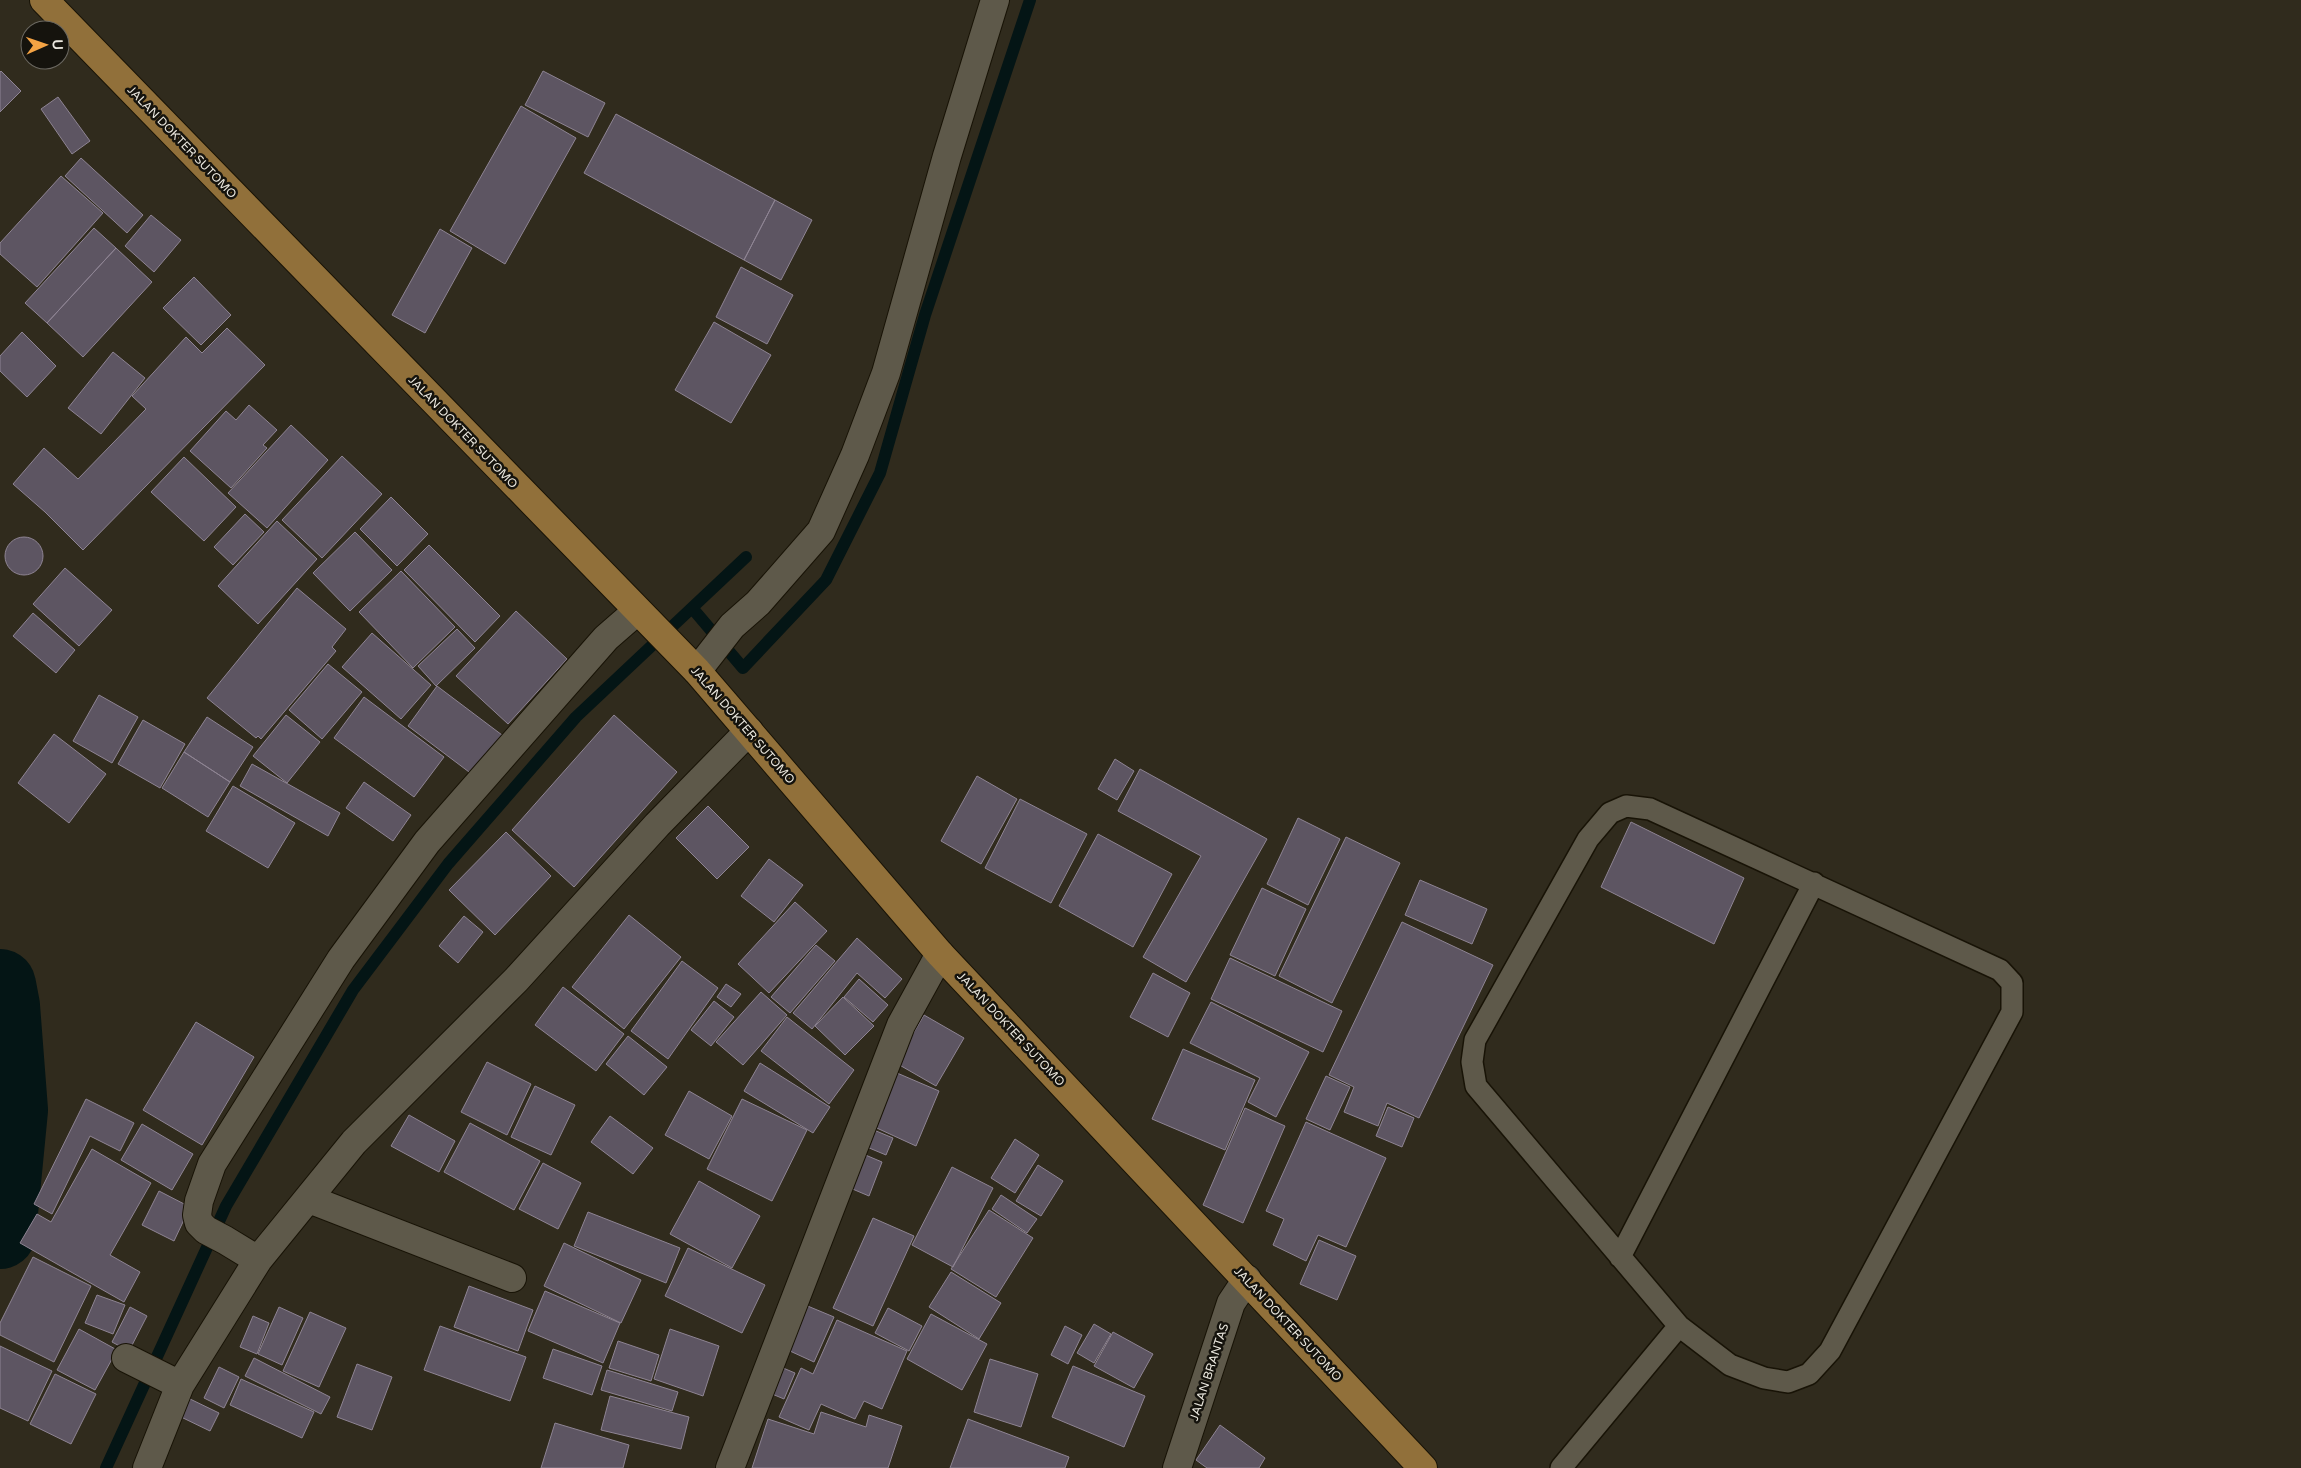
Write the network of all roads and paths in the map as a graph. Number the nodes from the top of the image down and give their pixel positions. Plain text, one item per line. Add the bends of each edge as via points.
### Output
1 (44, 0) edge
2 (995, 0) edge
3 (642, 616) junction
4 (689, 664) junction
5 (749, 731) junction
6 (1814, 883) junction
7 (940, 954) junction
8 (309, 1199) junction
9 (1620, 1257) junction
10 (258, 1260) junction
11 (512, 1278) dead end
12 (1247, 1279) junction
13 (1679, 1326) junction
14 (147, 1468) edge
15 (730, 1468) edge
16 (1177, 1468) edge
17 (1422, 1468) edge
18 (1561, 1468) edge

1 - 3 main road, JALAN DOKTER SUTOMO
2 - 4 street via 886,373 855,455 821,531 713,650
3 - 4 main road, JALAN DOKTER SUTOMO
3 - 10 street via 606,638 427,842 341,959 212,1164 199,1201 199,1223
4 - 5 main road, JALAN DOKTER SUTOMO
5 - 7 main road, JALAN DOKTER SUTOMO
5 - 8 street via 657,825 516,980 354,1142
6 - 9 lane
6 - 9 lane via 1650,809 1626,806 1610,813 1588,839 1475,1040 1472,1062 1476,1086
6 - 13 lane via 2000,970 2012,983 2012,1012 1830,1351 1809,1374 1788,1382 1764,1378 1730,1365
7 - 12 main road, JALAN DOKTER SUTOMO
7 - 15 street via 901,1025
8 - 10 street
8 - 11 street
9 - 13 lane
10 - 14 street via 153,1371
12 - 16 street, JALAN BRANTAS via 1231,1303
12 - 17 main road, JALAN DOKTER SUTOMO
13 - 18 lane

